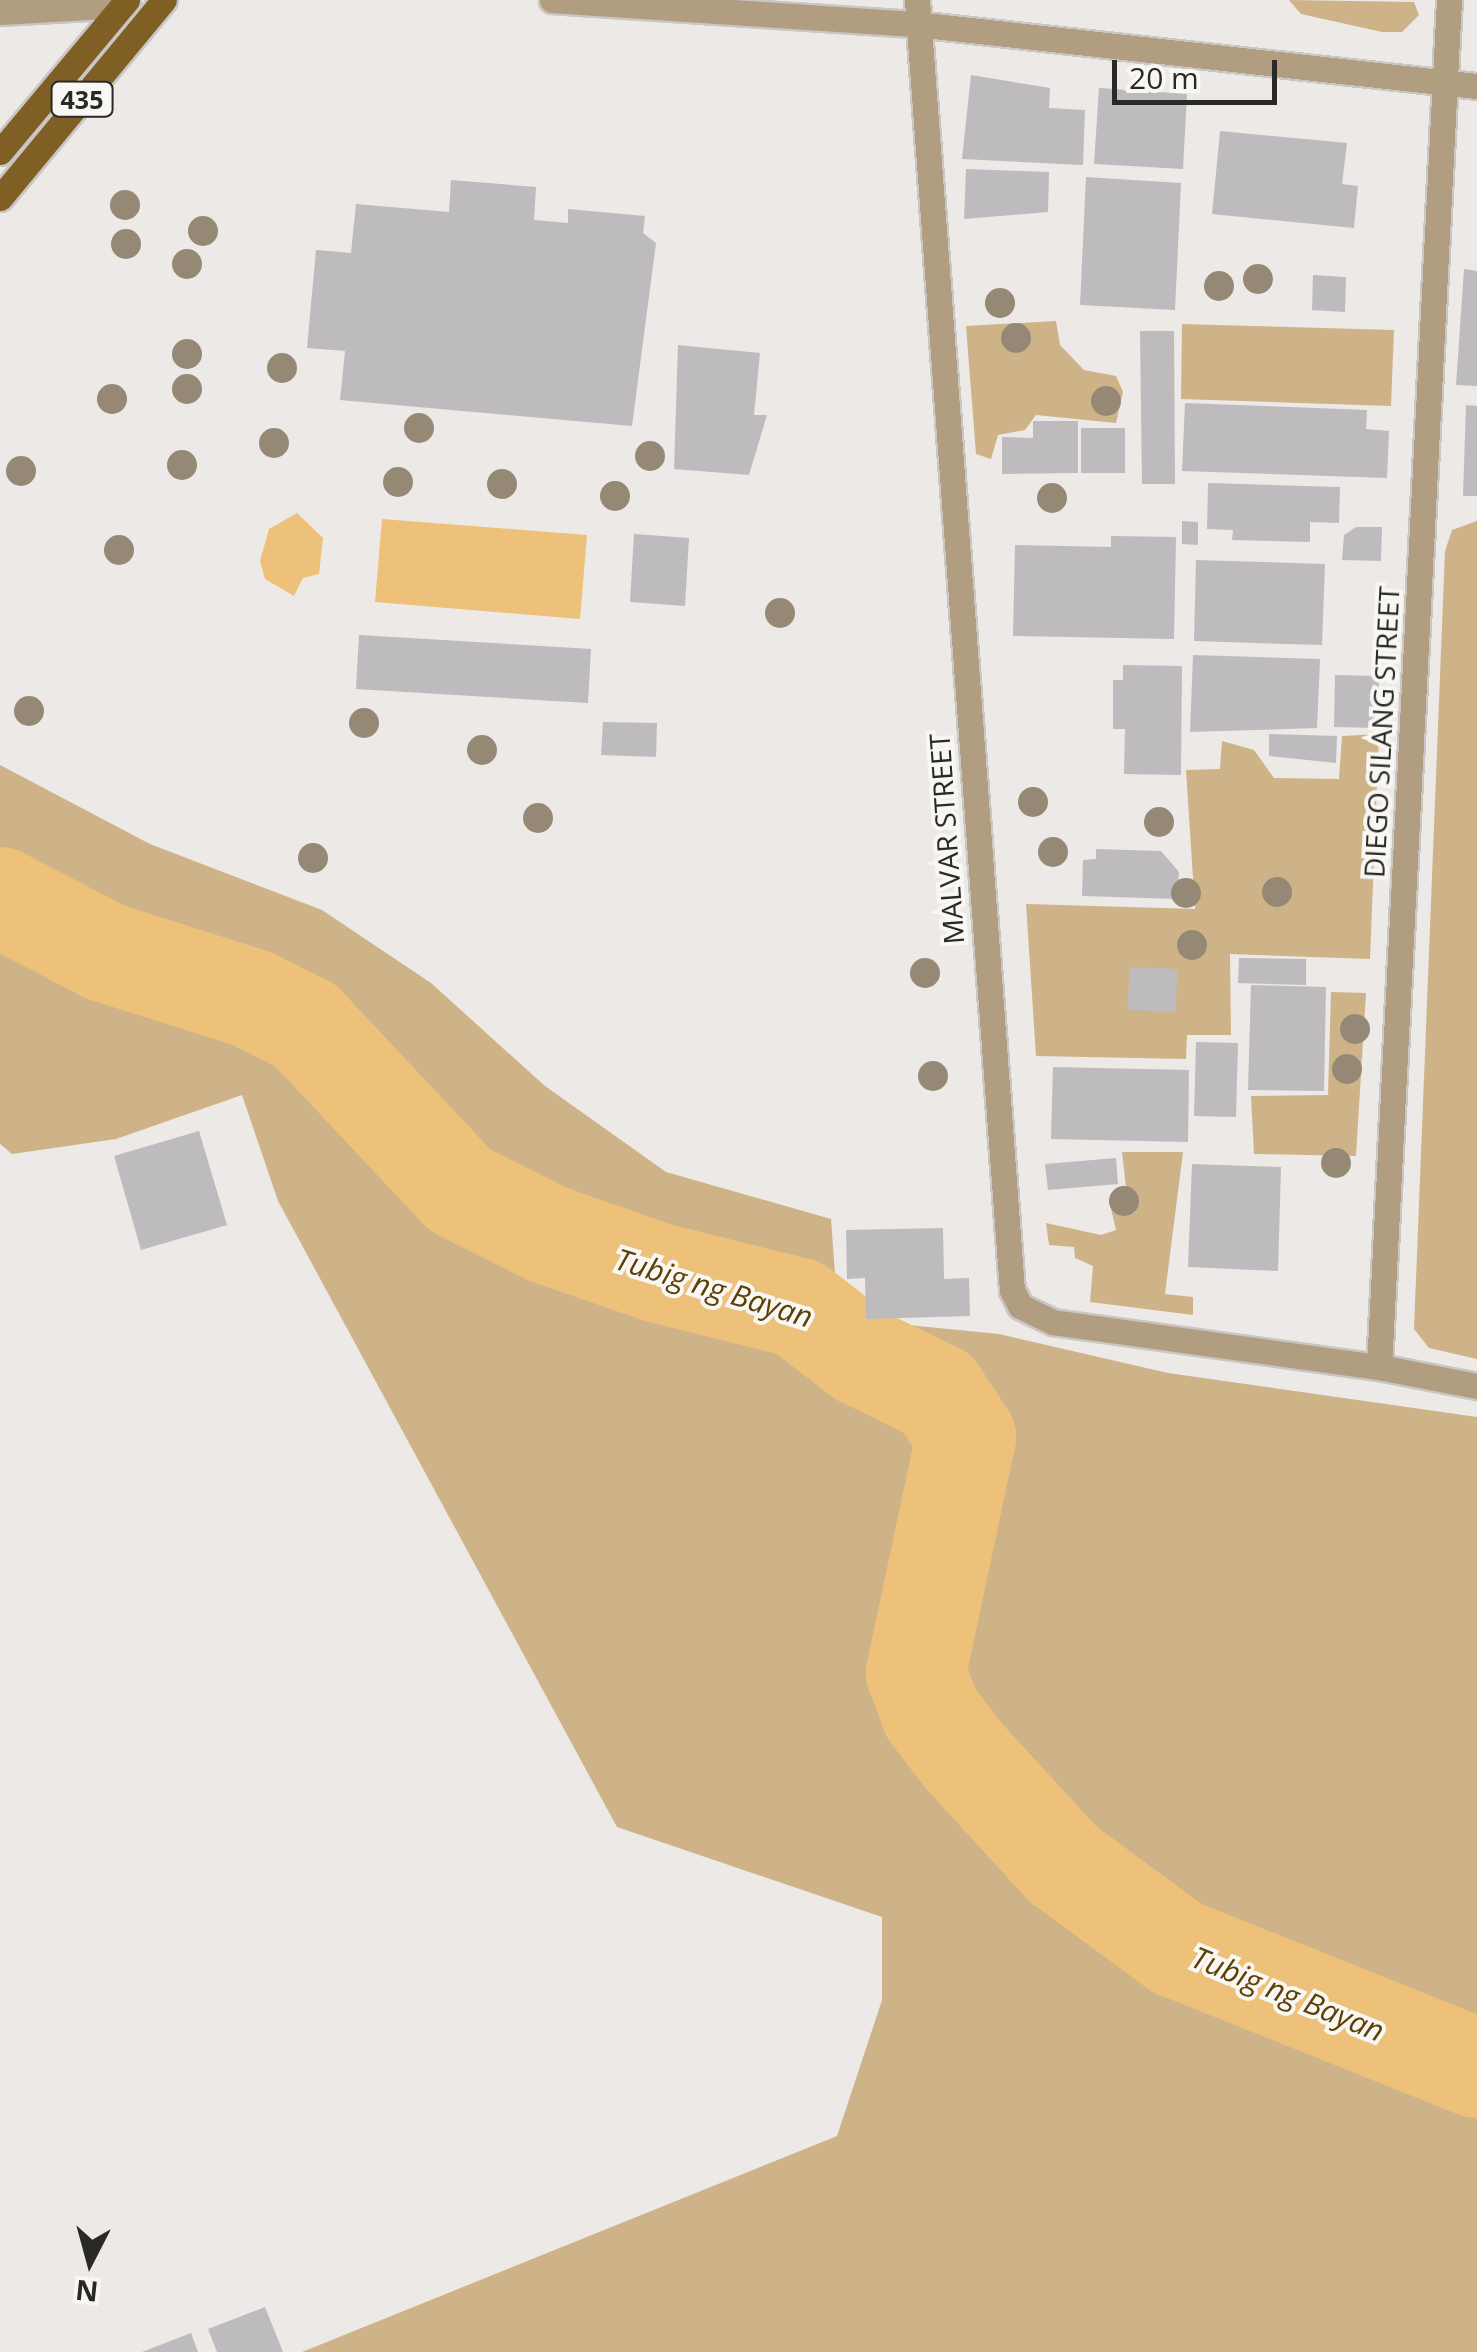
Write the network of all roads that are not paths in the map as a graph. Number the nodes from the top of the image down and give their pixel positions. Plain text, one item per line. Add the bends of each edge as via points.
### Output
1 (164, 0) edge
2 (552, 0) edge
3 (1449, 0) edge
4 (132, 2) edge
5 (0, 12) edge
6 (916, 12) edge
7 (1444, 83) junction
8 (1477, 86) edge
9 (0, 152) edge
10 (0, 198) edge
11 (1379, 1367) junction
12 (1477, 1386) edge

1 - 10 main road, 435
2 - 6 street
3 - 7 street, DIEGO SILANG STREET
4 - 5 street
4 - 9 main road, 435
6 - 7 street
6 - 11 street, MALVAR STREET via 1012,1290 1020,1306 1054,1322
7 - 8 street
7 - 11 street, DIEGO SILANG STREET
11 - 12 street

